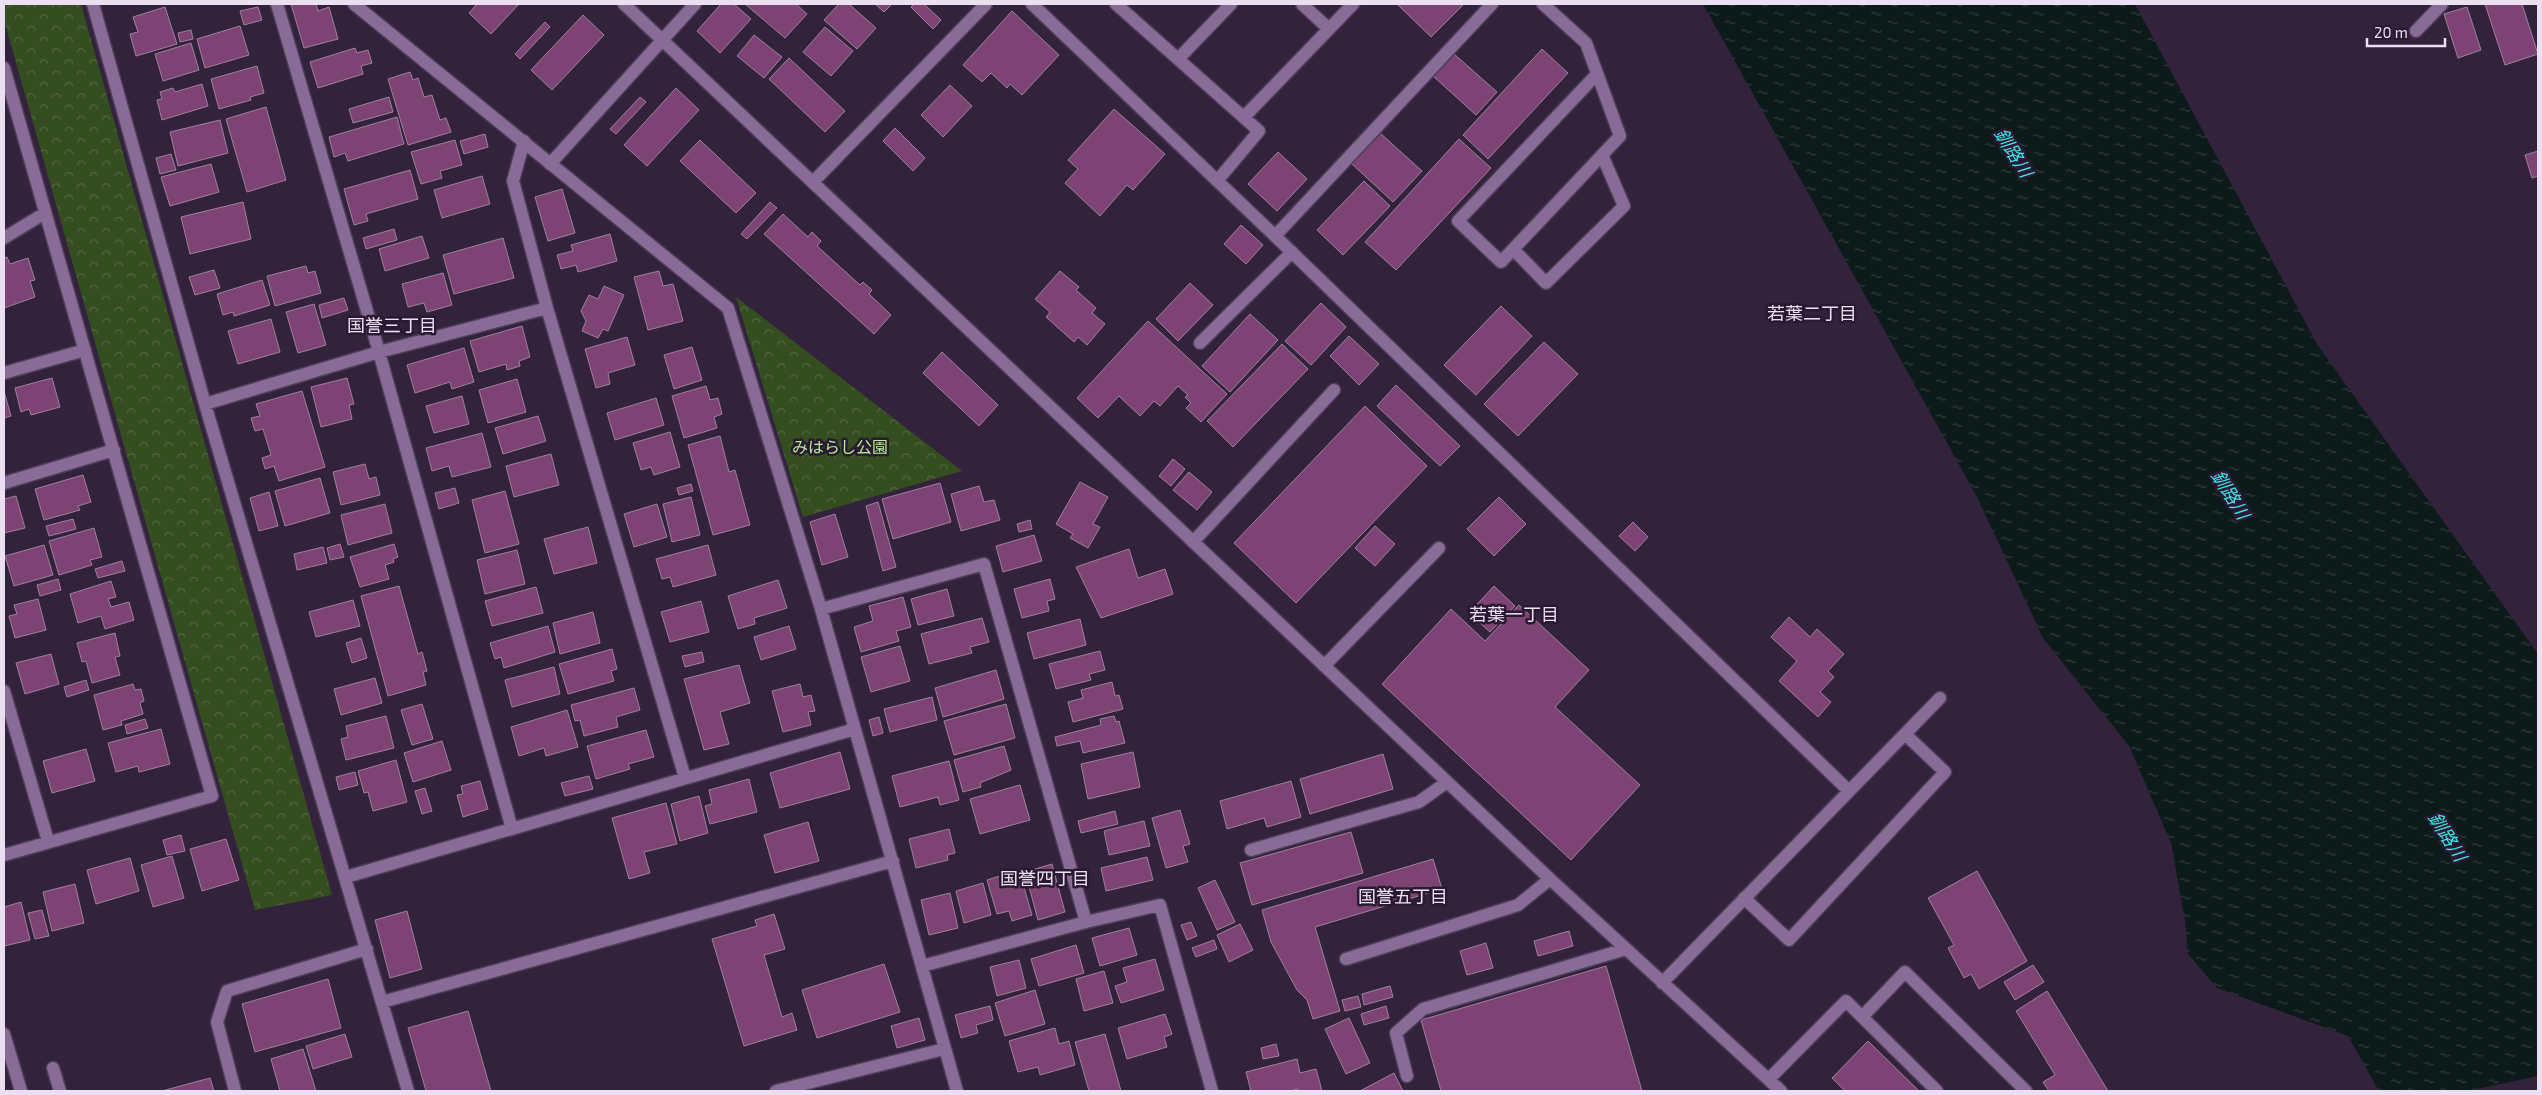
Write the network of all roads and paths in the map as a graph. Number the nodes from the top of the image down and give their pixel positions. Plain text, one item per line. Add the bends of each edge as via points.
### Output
1 (93, 4) edge
2 (277, 4) edge
3 (354, 4) edge
4 (624, 4) edge
5 (695, 4) edge
6 (986, 4) edge
7 (1032, 4) edge
8 (1116, 4) edge
9 (1231, 4) edge
10 (1302, 4) edge
11 (1353, 4) edge
12 (1492, 4) edge
13 (1543, 4) edge
14 (2442, 4) edge
15 (1329, 29) junction
16 (2416, 31) dead end
17 (662, 39) junction
18 (1178, 59) junction
19 (4, 68) edge
20 (1597, 74) junction
21 (1244, 118) junction
22 (524, 141) junction
23 (1602, 155) junction
24 (550, 164) junction
25 (1216, 181) junction
26 (813, 182) junction
27 (46, 213) junction
28 (1276, 236) junction
29 (4, 238) edge
30 (1513, 249) junction
31 (1292, 252) junction
32 (548, 308) junction
33 (1200, 343) dead end
34 (85, 350) junction
35 (379, 352) junction
36 (4, 373) edge
37 (1334, 390) dead end
38 (205, 404) junction
39 (114, 450) junction
40 (4, 483) edge
41 (1193, 542) junction
42 (1439, 548) dead end
43 (821, 609) junction
44 (1324, 666) junction
45 (4, 691) edge
46 (1940, 698) dead end
47 (855, 729) junction
48 (1904, 734) junction
49 (685, 778) junction
50 (1447, 782) junction
51 (1848, 790) junction
52 (512, 829) junction
53 (48, 841) junction
54 (1251, 850) dead end
55 (4, 854) edge
56 (893, 861) junction
57 (346, 877) junction
58 (1550, 880) junction
59 (1744, 898) junction
60 (1086, 922) junction
61 (367, 949) junction
62 (1626, 949) junction
63 (1346, 959) dead end
64 (922, 966) junction
65 (1662, 983) junction
66 (382, 1002) junction
67 (1862, 1017) junction
68 (4, 1034) edge
69 (944, 1050) junction
70 (53, 1068) dead end
71 (1407, 1076) dead end
72 (1769, 1079) junction
73 (792, 1089) edge
74 (21, 1091) edge
75 (60, 1091) edge
76 (234, 1091) edge
77 (408, 1091) edge
78 (776, 1091) edge
79 (957, 1091) edge
80 (1212, 1091) edge
81 (1780, 1091) edge
82 (1937, 1091) edge
83 (2026, 1091) edge

1 - 38 street
2 - 35 street
3 - 22 street
4 - 17 street
5 - 17 street
6 - 26 street
7 - 25 street
8 - 18 street
9 - 18 street
10 - 15 street
11 - 15 street
12 - 28 street
13 - 20 street via 1586,44
14 - 16 street
15 - 21 street
17 - 24 street
17 - 26 street
18 - 21 street
19 - 27 street
20 - 23 street via 1620,136
20 - 30 street via 1458,221 1501,262
21 - 25 street via 1259,131
22 - 24 street
22 - 32 street via 513,182
23 - 30 street
23 - 30 street via 1624,206 1546,283
24 - 43 street via 728,308
25 - 28 street
26 - 41 street
27 - 29 street
27 - 34 street
28 - 31 street
31 - 33 street
31 - 51 street
32 - 35 street
32 - 49 street
34 - 36 street
34 - 39 street
35 - 38 street
35 - 52 street
37 - 41 street
38 - 57 street
39 - 40 street
39 - 53 street via 212,796
41 - 44 street
42 - 44 street
43 - 47 street
43 - 60 street via 984,564
44 - 50 street
45 - 53 street
46 - 48 street
47 - 49 street
47 - 56 street
48 - 51 street
48 - 59 street via 1945,772 1789,940
49 - 52 street
50 - 54 street via 1419,802
50 - 58 street
51 - 59 street
52 - 57 street
53 - 55 street
56 - 64 street
56 - 66 street
57 - 61 street
58 - 62 street
58 - 63 street via 1518,905
59 - 65 street
60 - 64 street
60 - 80 street via 1160,905
61 - 66 street
61 - 76 street via 227,991 217,1022
62 - 65 street
62 - 71 street via 1423,1009 1396,1033
64 - 69 street
65 - 72 street
66 - 77 street
67 - 72 street via 1846,1002
67 - 82 street
67 - 83 street via 1905,972
68 - 74 street
69 - 73 street
69 - 79 street
70 - 75 street
72 - 81 street
73 - 78 street

